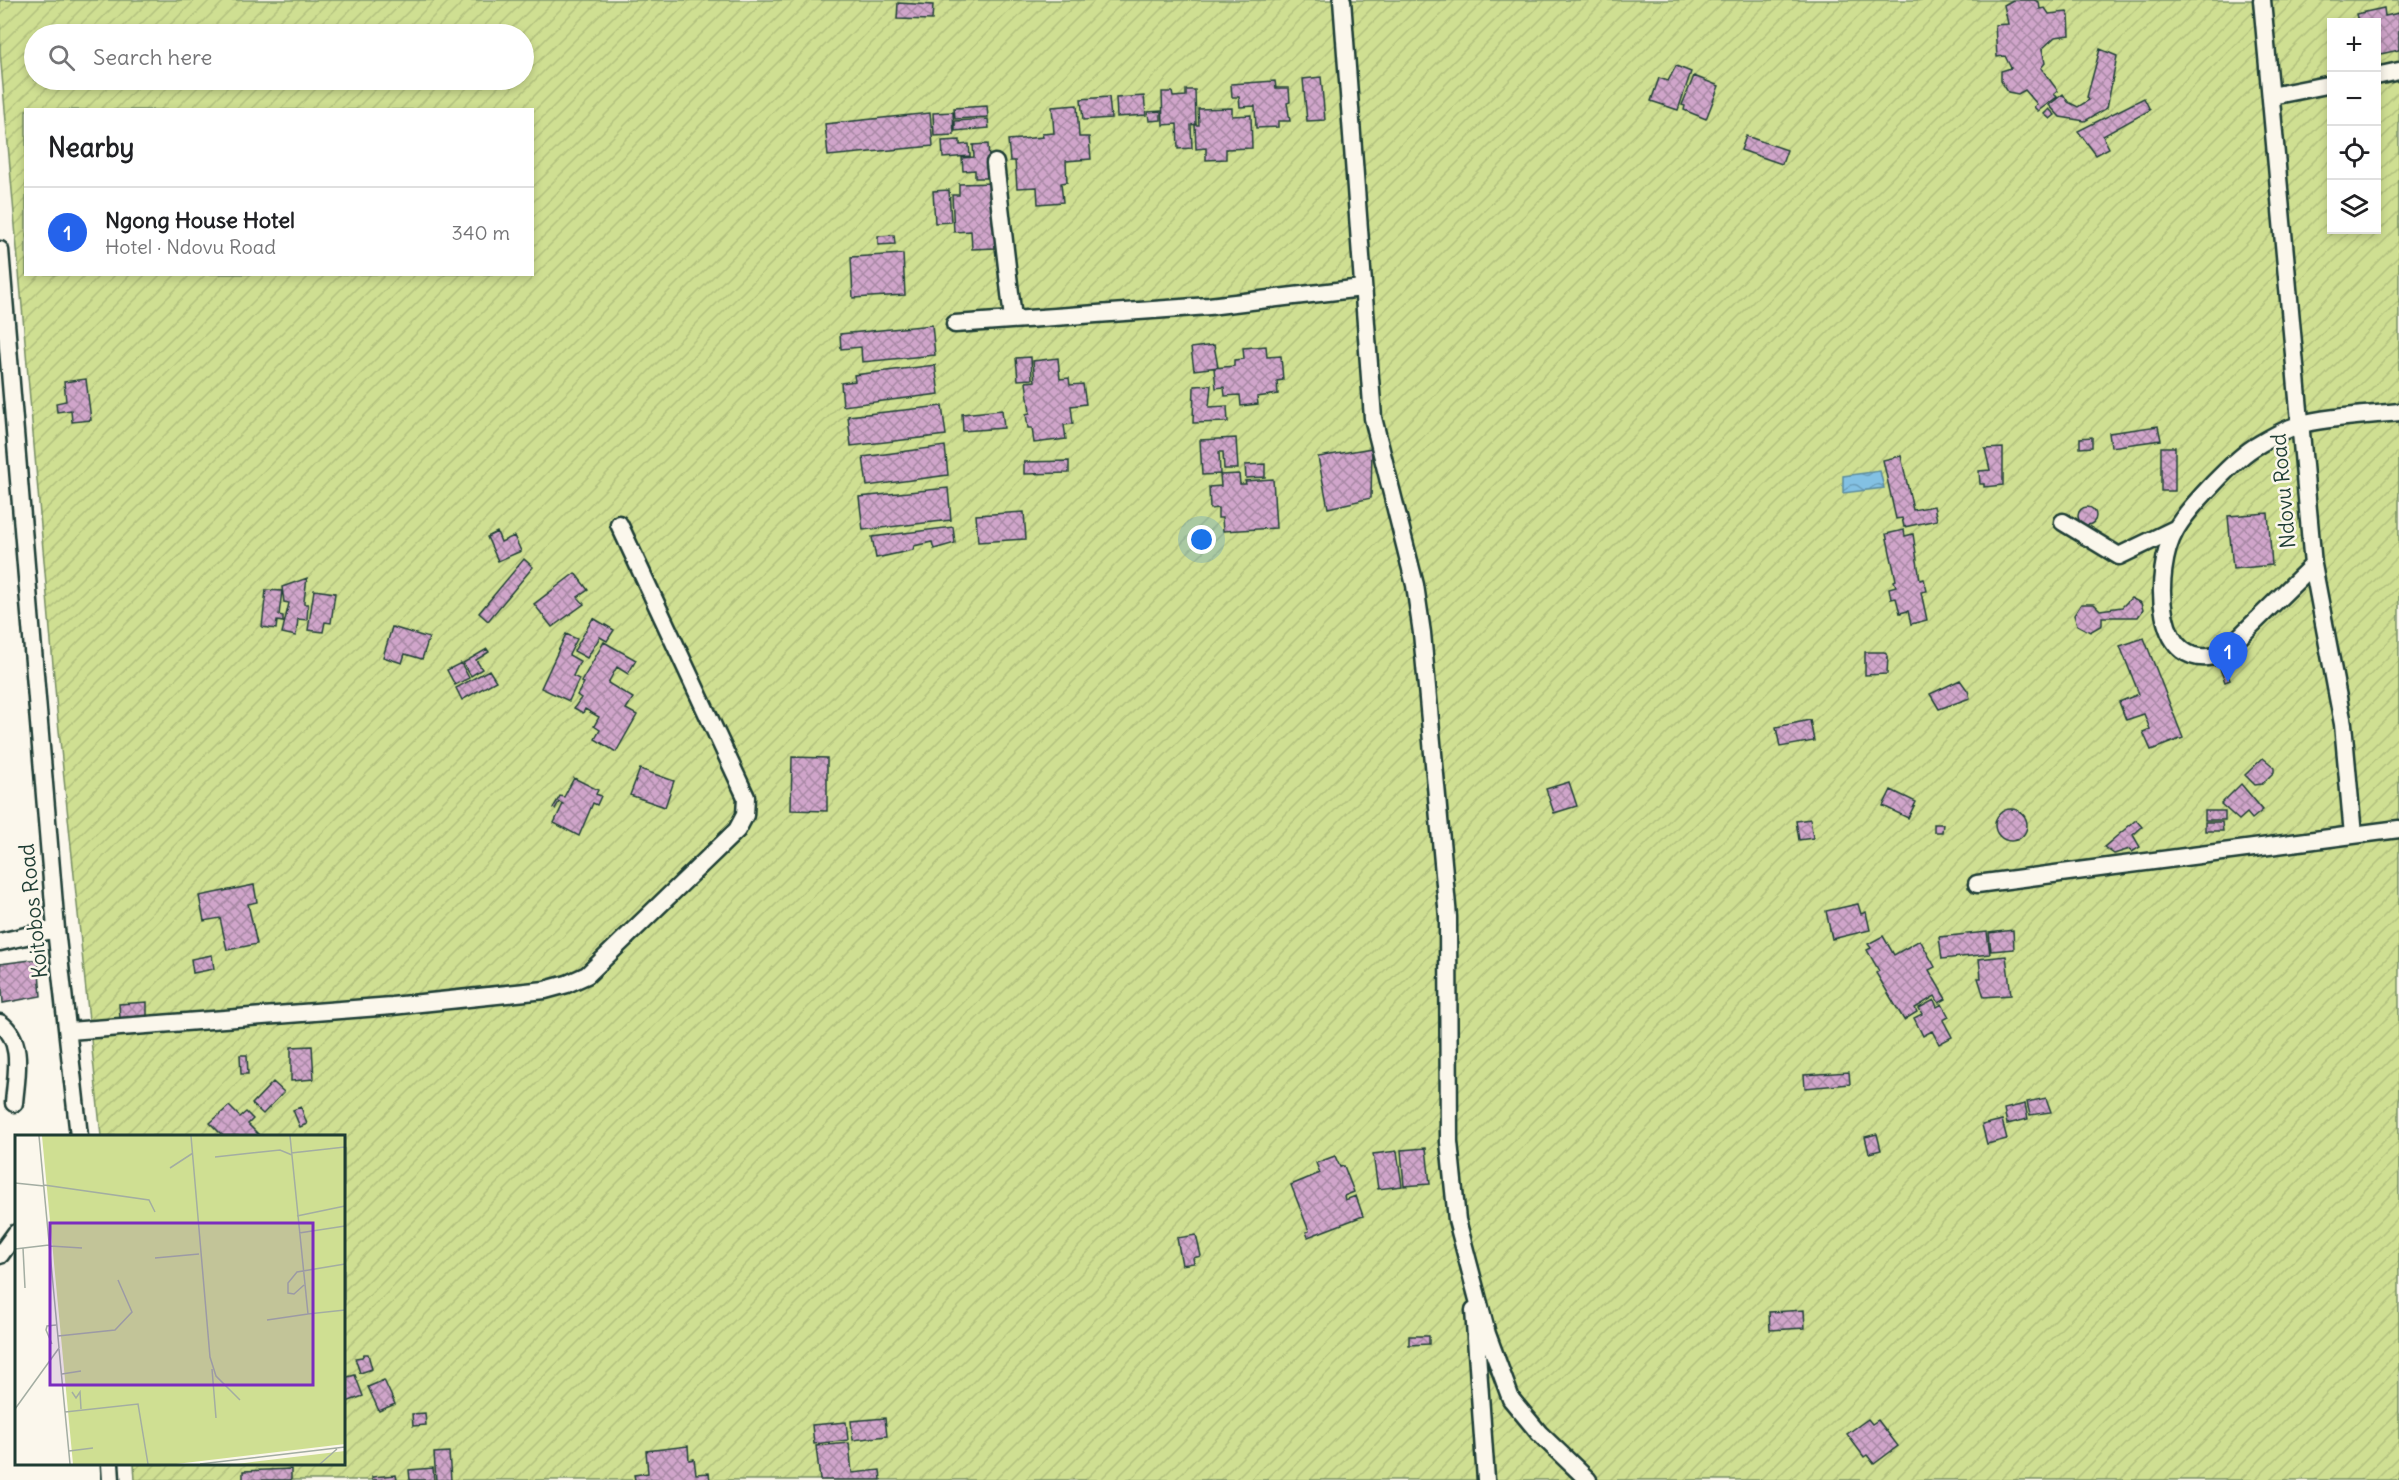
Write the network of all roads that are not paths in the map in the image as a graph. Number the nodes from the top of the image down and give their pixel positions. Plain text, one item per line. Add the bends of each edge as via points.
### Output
1 (1342, 0) edge
2 (2262, 0) edge
3 (2399, 71) edge
4 (2381, 74) edge
5 (2327, 85) edge
6 (2271, 96) junction
7 (995, 163) dead end
8 (0, 250) edge
9 (1362, 288) junction
10 (1013, 319) junction
11 (955, 324) dead end
12 (2399, 412) edge
13 (2300, 424) junction
14 (2063, 522) dead end
15 (619, 524) dead end
16 (2175, 529) junction
17 (2313, 565) junction
18 (2399, 829) edge
19 (2353, 835) junction
20 (1977, 884) dead end
21 (56, 929) junction
22 (0, 942) edge
23 (0, 1023) edge
24 (69, 1031) junction
25 (14, 1103) dead end
26 (79, 1135) edge
27 (15, 1234) edge
28 (0, 1255) edge
29 (1470, 1269) junction
30 (110, 1465) edge
31 (111, 1480) edge
32 (1486, 1480) edge
33 (1588, 1480) edge

1 - 9 street
2 - 6 street, Ndovu Road
3 - 4 street
5 - 6 street
6 - 13 street, Ndovu Road
7 - 10 street
8 - 21 street, Koitobos Road
9 - 10 street via 1209,306
9 - 29 street via 1373,418 1415,585 1422,633 1448,917 1449,1142 1457,1220
10 - 11 street
12 - 13 street
13 - 16 street via 2255,446 2210,487
13 - 17 street, Ndovu Road
14 - 16 street via 2119,556
15 - 24 street via 746,796 746,806 737,830 587,975 545,990
16 - 17 street via 2163,576 2164,609 2171,640 2181,651 2195,657 2207,659 2235,644
17 - 19 street, Ndovu Road via 2343,724
18 - 19 street
19 - 20 street
21 - 22 street
21 - 24 street, Koitobos Road
23 - 25 street via 12,1033 17,1048
24 - 26 street, Koitobos Road
27 - 28 street
29 - 32 street
29 - 33 street via 1487,1334 1511,1399 1539,1433
30 - 31 street

